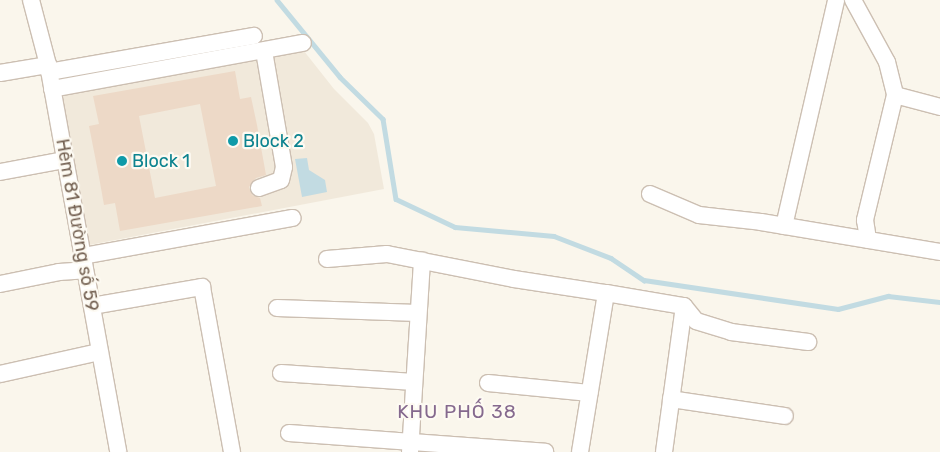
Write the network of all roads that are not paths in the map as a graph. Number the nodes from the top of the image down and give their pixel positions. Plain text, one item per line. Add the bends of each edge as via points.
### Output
1 (31, 0) edge
2 (836, 0) edge
3 (853, 0) edge
4 (254, 36) dead end
5 (303, 43) dead end
6 (264, 51) junction
7 (49, 68) junction
8 (0, 73) edge
9 (52, 89) junction
10 (895, 95) junction
11 (940, 107) edge
12 (65, 160) junction
13 (0, 172) edge
14 (259, 188) dead end
15 (650, 194) dead end
16 (294, 218) dead end
17 (784, 226) junction
18 (868, 240) junction
19 (940, 252) edge
20 (327, 259) dead end
21 (422, 260) junction
22 (84, 263) junction
23 (0, 284) edge
24 (606, 293) junction
25 (92, 306) junction
26 (684, 306) junction
27 (277, 308) dead end
28 (418, 313) junction
29 (808, 342) dead end
30 (99, 352) junction
31 (281, 373) dead end
32 (0, 374) edge
33 (414, 382) junction
34 (488, 383) dead end
35 (590, 393) junction
36 (671, 399) junction
37 (785, 416) dead end
38 (290, 433) dead end
39 (410, 447) edge
40 (118, 452) edge
41 (232, 452) edge
42 (545, 452) edge
43 (580, 452) edge
44 (664, 452) edge

1 - 7 street, Hẻm 81 Đường số 59
2 - 17 street
3 - 10 street via 887,62
4 - 7 street
5 - 6 street
6 - 9 street
6 - 14 street via 284,167 281,180
7 - 8 street
7 - 9 street, Hẻm 81 Đường số 59
9 - 12 street, Hẻm 81 Đường số 59
10 - 11 street
10 - 18 street via 865,220
12 - 13 street
12 - 22 street, Hẻm 81 Đường số 59
15 - 17 street via 699,216
16 - 22 street
17 - 18 street
18 - 19 street
20 - 21 street via 387,254
21 - 24 street
21 - 28 street
22 - 23 street via 59,272
22 - 25 street, Hẻm 81 Đường số 59
24 - 26 street
24 - 35 street
25 - 30 street, Hẻm 81 Đường số 59
25 - 41 street via 202,288
26 - 29 street via 696,321 731,332
26 - 36 street
27 - 28 street
28 - 33 street
30 - 32 street
30 - 40 street, Hẻm 81 Đường số 59
31 - 33 street
33 - 39 street
34 - 35 street
35 - 43 street
36 - 37 street
36 - 44 street
38 - 39 street
39 - 42 street

